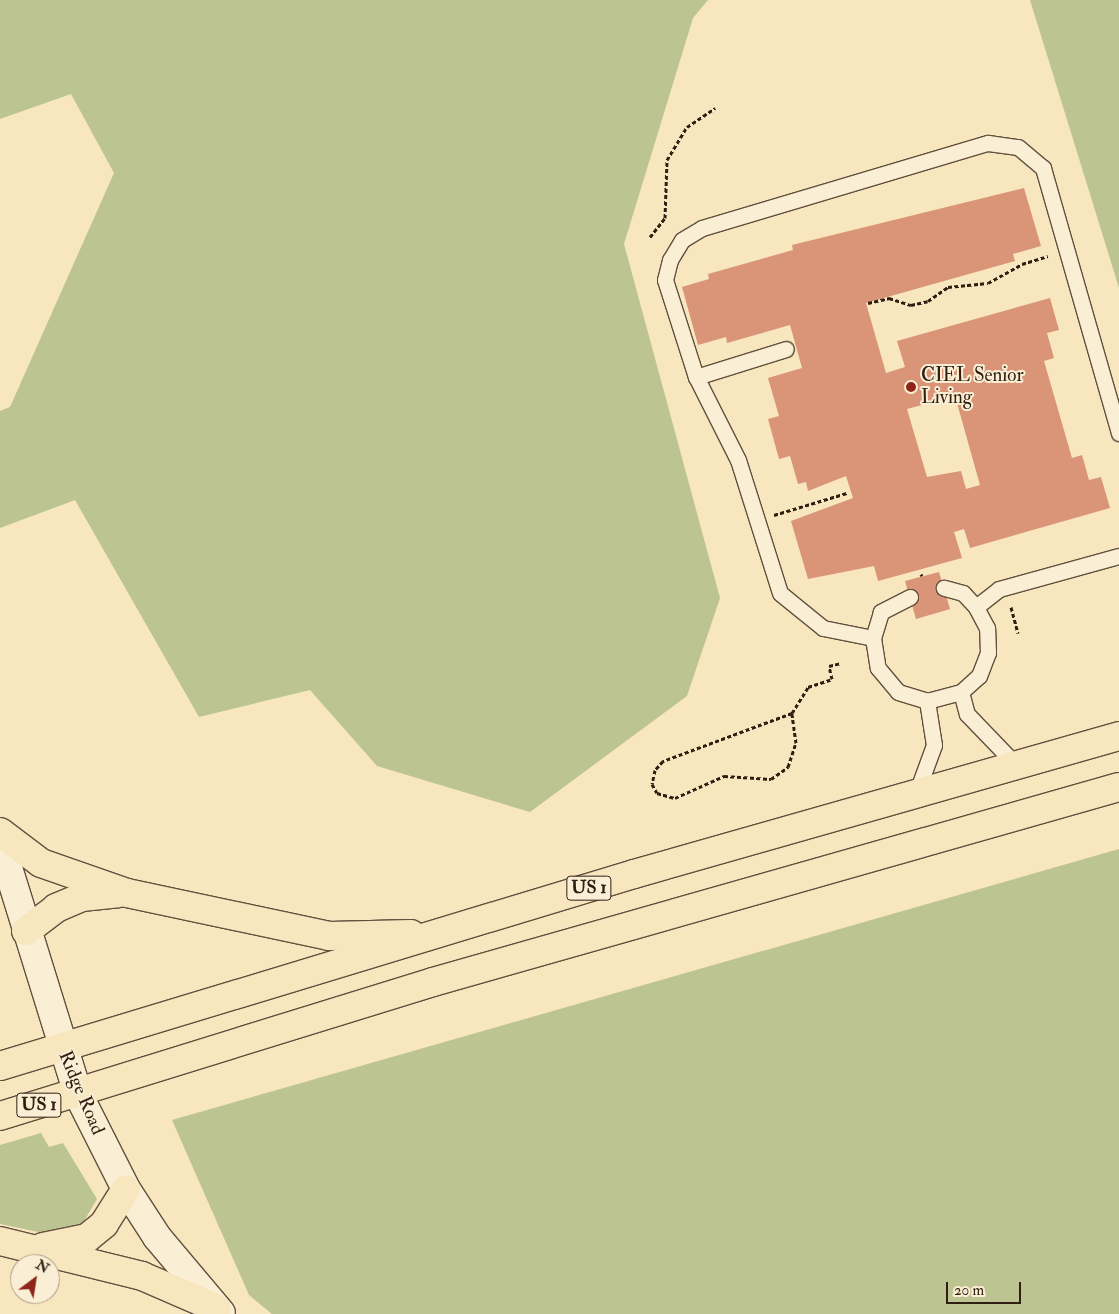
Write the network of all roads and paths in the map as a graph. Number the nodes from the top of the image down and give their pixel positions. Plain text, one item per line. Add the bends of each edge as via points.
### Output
1 (715, 108) dead end
2 (650, 237) dead end
3 (1048, 256) dead end
4 (868, 303) dead end
5 (786, 349) dead end
6 (696, 377) junction
7 (1119, 433) edge
8 (847, 493) dead end
9 (757, 520) junction
10 (1119, 556) edge
11 (944, 588) dead end
12 (1005, 588) junction
13 (910, 597) dead end
14 (976, 606) junction
15 (1018, 633) dead end
16 (873, 638) junction
17 (841, 663) dead end
18 (962, 692) junction
19 (927, 701) junction
20 (792, 713) junction
21 (1119, 736) edge
22 (1016, 765) junction
23 (1119, 787) edge
24 (916, 794) junction
25 (0, 832) edge
26 (0, 842) edge
27 (127, 892) junction
28 (26, 931) junction
29 (445, 933) junction
30 (62, 1049) junction
31 (0, 1066) edge
32 (78, 1094) junction
33 (0, 1116) edge
34 (126, 1189) junction
35 (0, 1241) edge
36 (34, 1248) junction
37 (219, 1311) edge

1 - 2 path via 687,127 667,160 665,218
3 - 4 path via 1022,264 988,283 948,287 928,301 911,305 889,298
5 - 6 lane
6 - 7 lane via 665,280 670,260 682,240 702,228 988,143 1018,147 1043,168
6 - 9 lane via 738,460
8 - 9 path
9 - 16 lane via 780,593 823,628
10 - 12 lane
11 - 14 lane via 963,593
12 - 14 lane
12 - 15 path
13 - 16 lane via 882,612
14 - 18 lane via 987,628 988,653 979,676
16 - 19 lane via 878,668 893,686
17 - 20 path via 829,666 832,679 808,687
18 - 19 lane
18 - 22 lane via 967,714
19 - 24 lane via 934,745
20 - 20 path via 663,761 654,770 652,784 657,794 666,799 675,798 724,776 770,779 788,767 796,743
21 - 22 highway, US 1
22 - 24 highway, US 1
23 - 32 highway, US 1 via 433,982
24 - 29 highway, US 1
25 - 27 highway via 40,863
26 - 28 street, Ridge Road
27 - 28 highway via 82,897 56,908
27 - 29 highway via 329,936
28 - 30 street, Ridge Road
29 - 30 highway, US 1
30 - 31 highway, US 1
30 - 32 street, Ridge Road
32 - 33 highway, US 1
32 - 34 street, Ridge Road
34 - 36 highway via 104,1224 87,1238
34 - 37 street, Ridge Road via 157,1237
35 - 36 highway
36 - 37 highway via 142,1276

